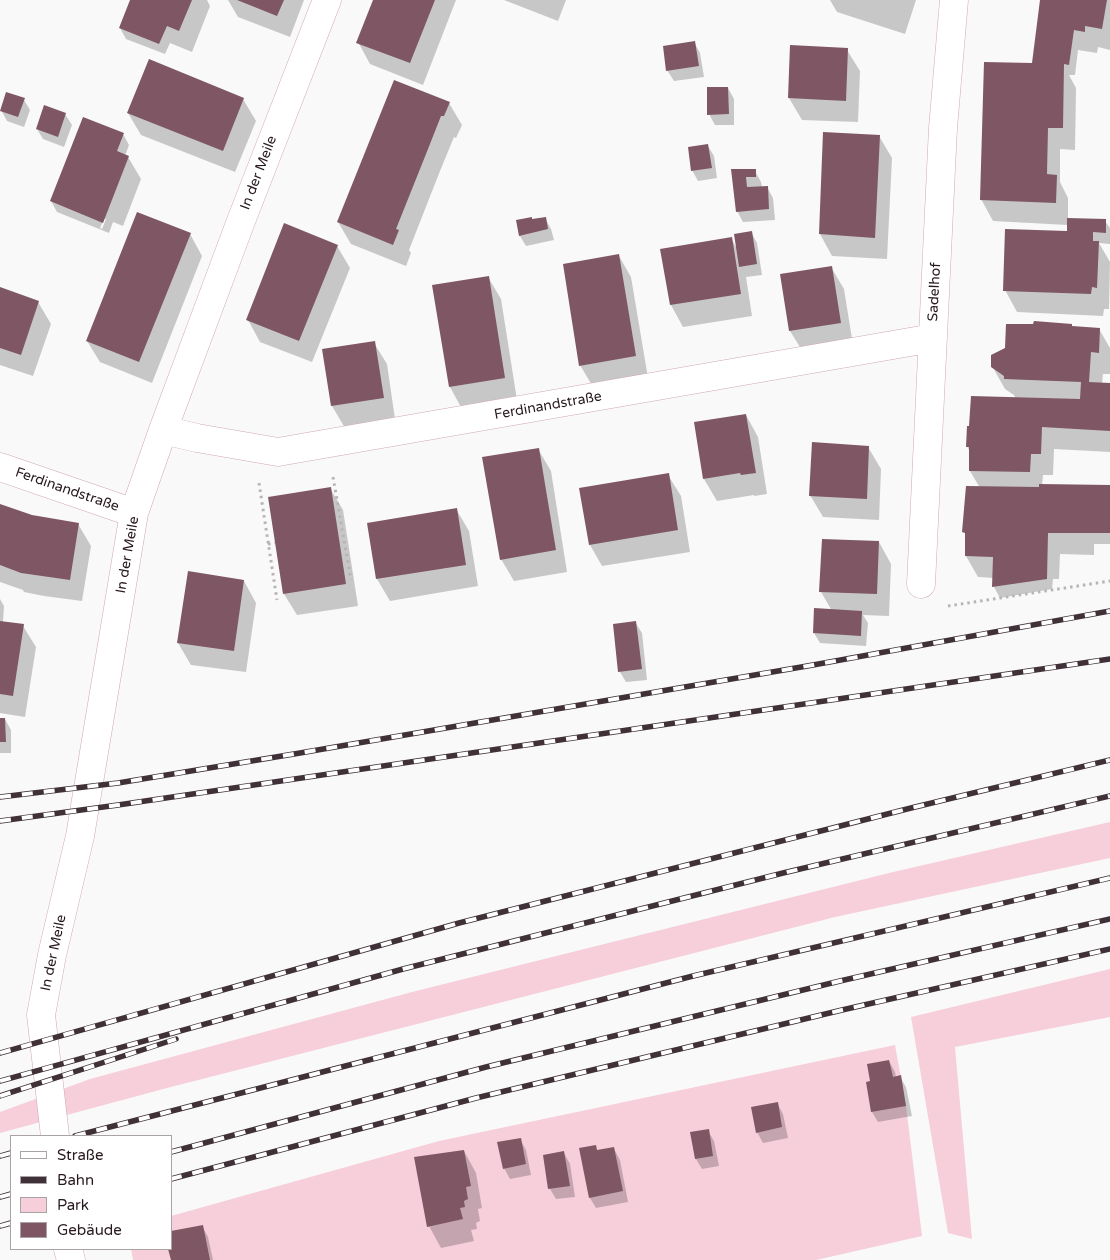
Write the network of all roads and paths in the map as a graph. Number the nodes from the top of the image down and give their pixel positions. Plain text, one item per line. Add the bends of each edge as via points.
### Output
1 (327, 0) edge
2 (954, 0) edge
3 (933, 338) junction
4 (163, 430) junction
5 (0, 467) edge
6 (335, 485) dead end
7 (262, 496) dead end
8 (134, 513) junction
9 (275, 543) dead end
10 (268, 544) junction
11 (351, 580) dead end
12 (1110, 581) edge
13 (921, 584) dead end
14 (276, 600) dead end
15 (945, 606) dead end
16 (55, 1135) edge

1 - 4 street, In der Meile
2 - 3 street, Sadelhof via 943,128
3 - 4 street, Ferdinandstraße via 278,452
3 - 13 street, Sadelhof
4 - 8 street, In der Meile
5 - 8 street, Ferdinandstraße
6 - 11 path
7 - 10 path
8 - 16 street, In der Meile via 80,836 41,1015
9 - 10 path
10 - 14 path
12 - 15 path

